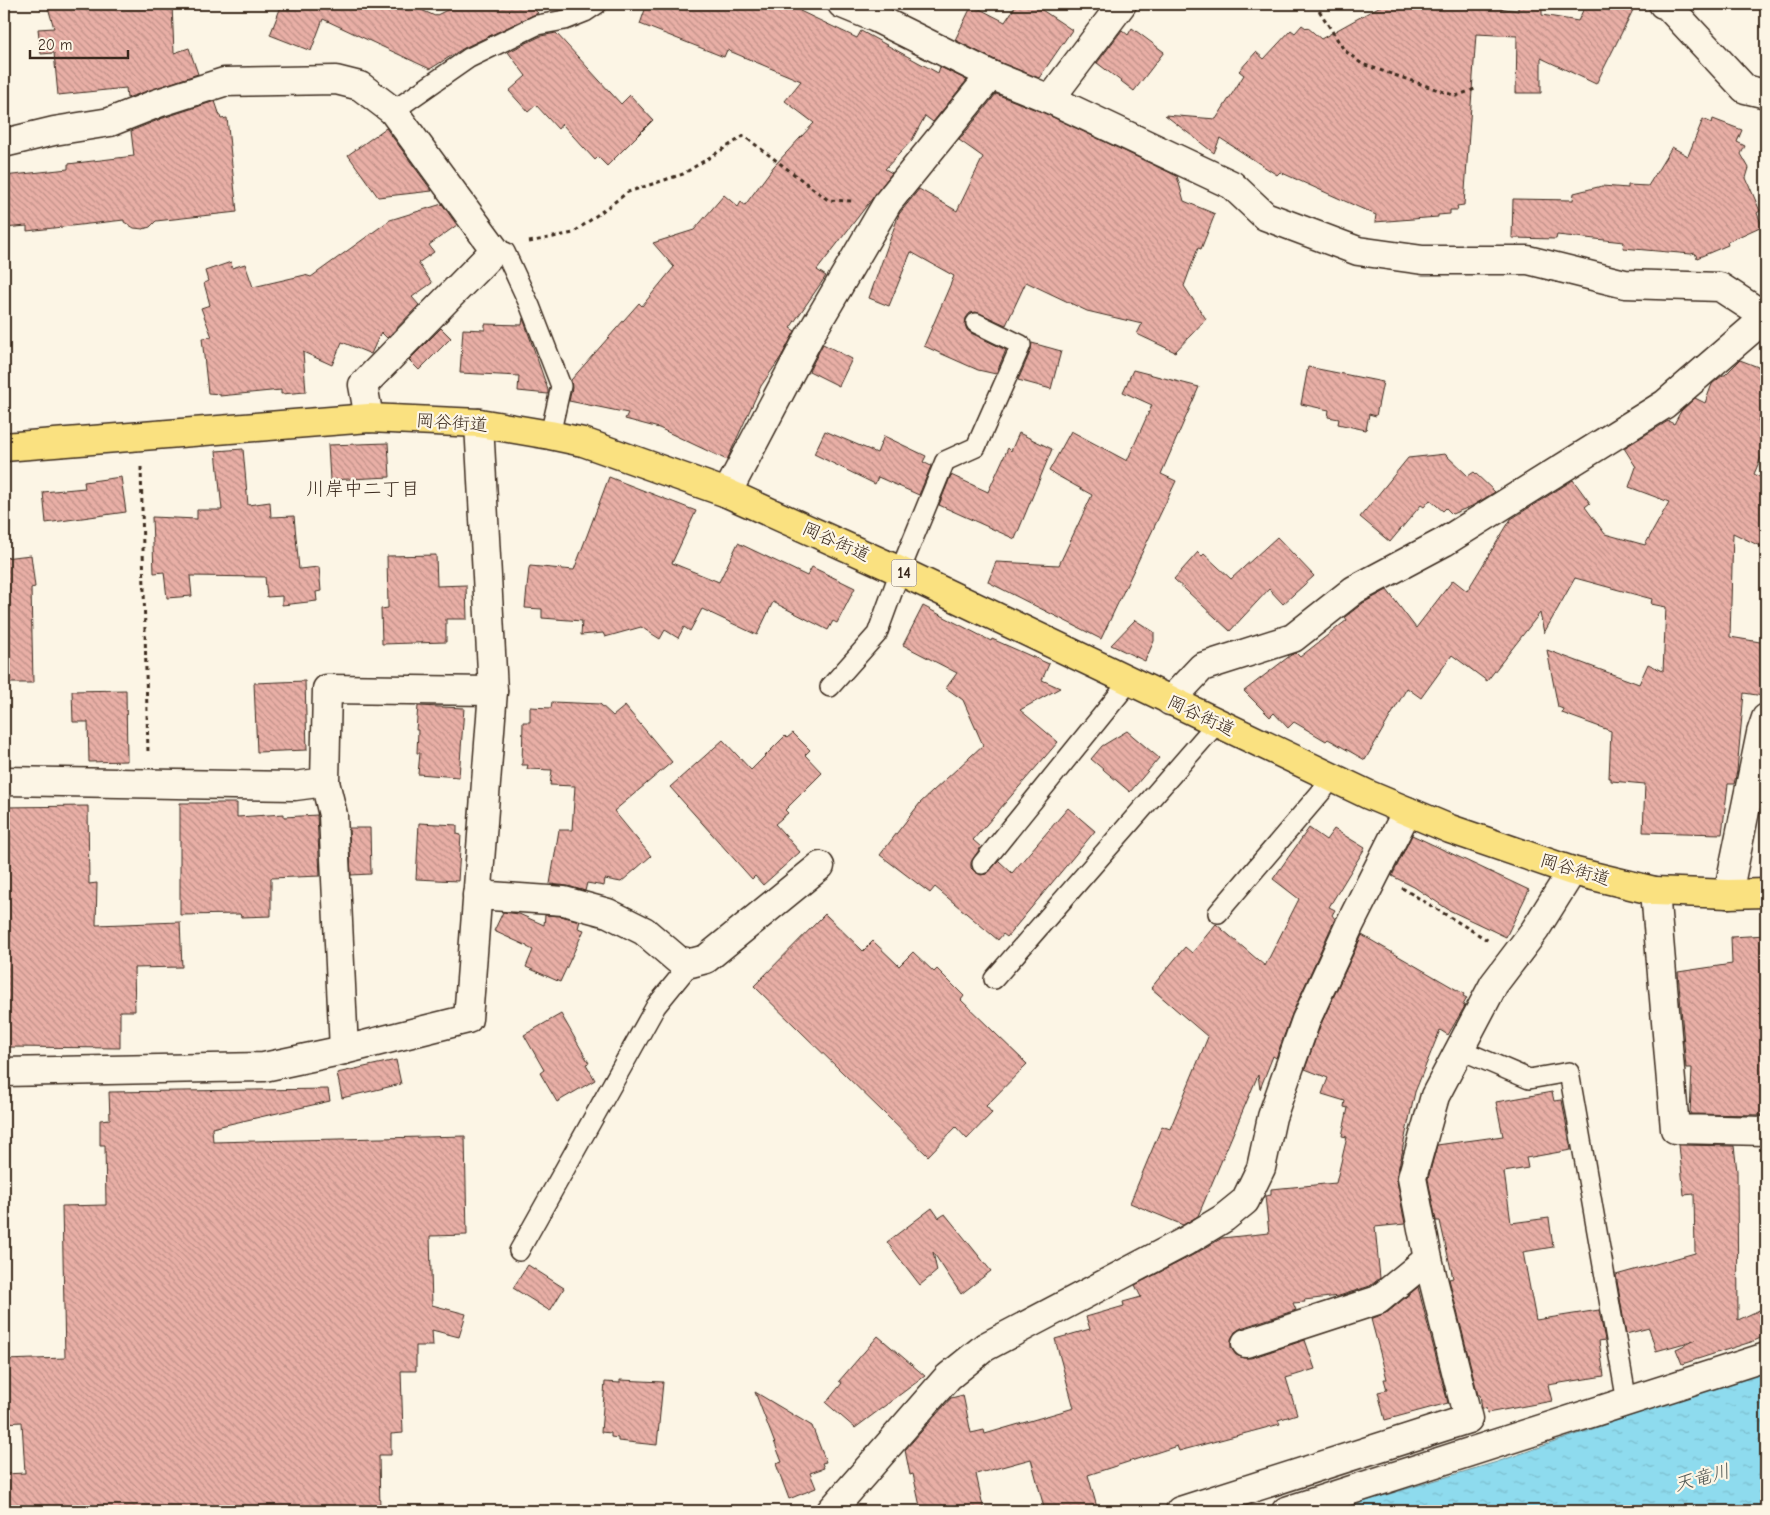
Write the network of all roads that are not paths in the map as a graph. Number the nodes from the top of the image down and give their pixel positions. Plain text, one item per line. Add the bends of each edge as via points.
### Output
1 (597, 4) edge
2 (842, 4) edge
3 (1122, 4) edge
4 (1663, 4) edge
5 (991, 75) junction
6 (1766, 94) edge
7 (1050, 99) junction
8 (393, 111) junction
9 (4, 143) edge
10 (495, 250) junction
11 (1766, 317) edge
12 (976, 323) dead end
13 (369, 418) junction
14 (479, 422) junction
15 (550, 435) junction
16 (4, 447) edge
17 (726, 493) junction
18 (900, 570) junction
19 (1129, 682) junction
20 (830, 687) dead end
21 (493, 691) junction
22 (1170, 701) junction
23 (1217, 723) junction
24 (1765, 728) edge
25 (1333, 778) junction
26 (4, 781) edge
27 (325, 782) junction
28 (1407, 811) junction
29 (982, 864) dead end
30 (820, 866) dead end
31 (1572, 871) junction
32 (1655, 891) junction
33 (1766, 893) edge
34 (1728, 894) junction
35 (477, 895) junction
36 (1218, 913) dead end
37 (691, 963) junction
38 (994, 978) dead end
39 (344, 1050) junction
40 (1460, 1050) junction
41 (4, 1072) edge
42 (1766, 1131) edge
43 (519, 1251) dead end
44 (1428, 1259) junction
45 (1246, 1343) dead end
46 (1766, 1357) edge
47 (1627, 1402) junction
48 (831, 1511) edge
49 (1180, 1511) edge
50 (1286, 1511) edge

1 - 8 lane via 565,20 537,25 469,58
2 - 5 street
3 - 7 street
4 - 6 street via 1746,89
5 - 7 street
5 - 17 street via 888,202
7 - 11 street via 1232,185 1265,216 1358,252 1423,260 1528,260 1625,284 1720,287
8 - 9 street via 360,86 336,80 224,82 110,122
8 - 10 street
10 - 13 street via 363,385
10 - 15 lane via 505,252 561,386
11 - 22 street via 1666,404 1444,542 1354,590 1293,638 1202,667
12 - 18 lane via 1020,345 976,447 945,461
13 - 14 main road, 岡谷街道 / 14
13 - 16 main road, 岡谷街道 / 14
14 - 15 main road, 岡谷街道 / 14
14 - 21 street
15 - 17 main road, 岡谷街道 / 14 via 584,442
17 - 18 main road, 岡谷街道 / 14
18 - 19 main road, 岡谷街道 / 14
18 - 20 lane via 876,634
19 - 22 main road, 岡谷街道 / 14
19 - 29 lane
21 - 27 street via 327,689
21 - 35 street
22 - 23 main road, 岡谷街道 / 14
23 - 25 main road, 岡谷街道 / 14
23 - 38 lane
24 - 34 street
25 - 28 main road, 岡谷街道 / 14
25 - 36 lane
26 - 27 street via 295,786
27 - 39 street via 333,816
28 - 31 main road, 岡谷街道 / 14
28 - 48 street via 1306,1020 1272,1117 1261,1168 1245,1201 1186,1241 985,1347 948,1377
30 - 37 street via 706,959
31 - 32 main road, 岡谷街道 / 14
31 - 40 street via 1535,930 1494,984
32 - 34 main road, 岡谷街道 / 14
32 - 42 street via 1675,1129
33 - 34 main road, 岡谷街道 / 14
35 - 37 street via 564,901 608,913 644,931 678,960
35 - 39 street via 468,1019
37 - 43 lane via 656,1006
39 - 41 street via 264,1067
40 - 44 street via 1435,1096 1412,1178
40 - 47 lane via 1529,1079 1569,1072
44 - 45 street via 1378,1300
44 - 49 street via 1468,1419
46 - 47 street
47 - 50 street

